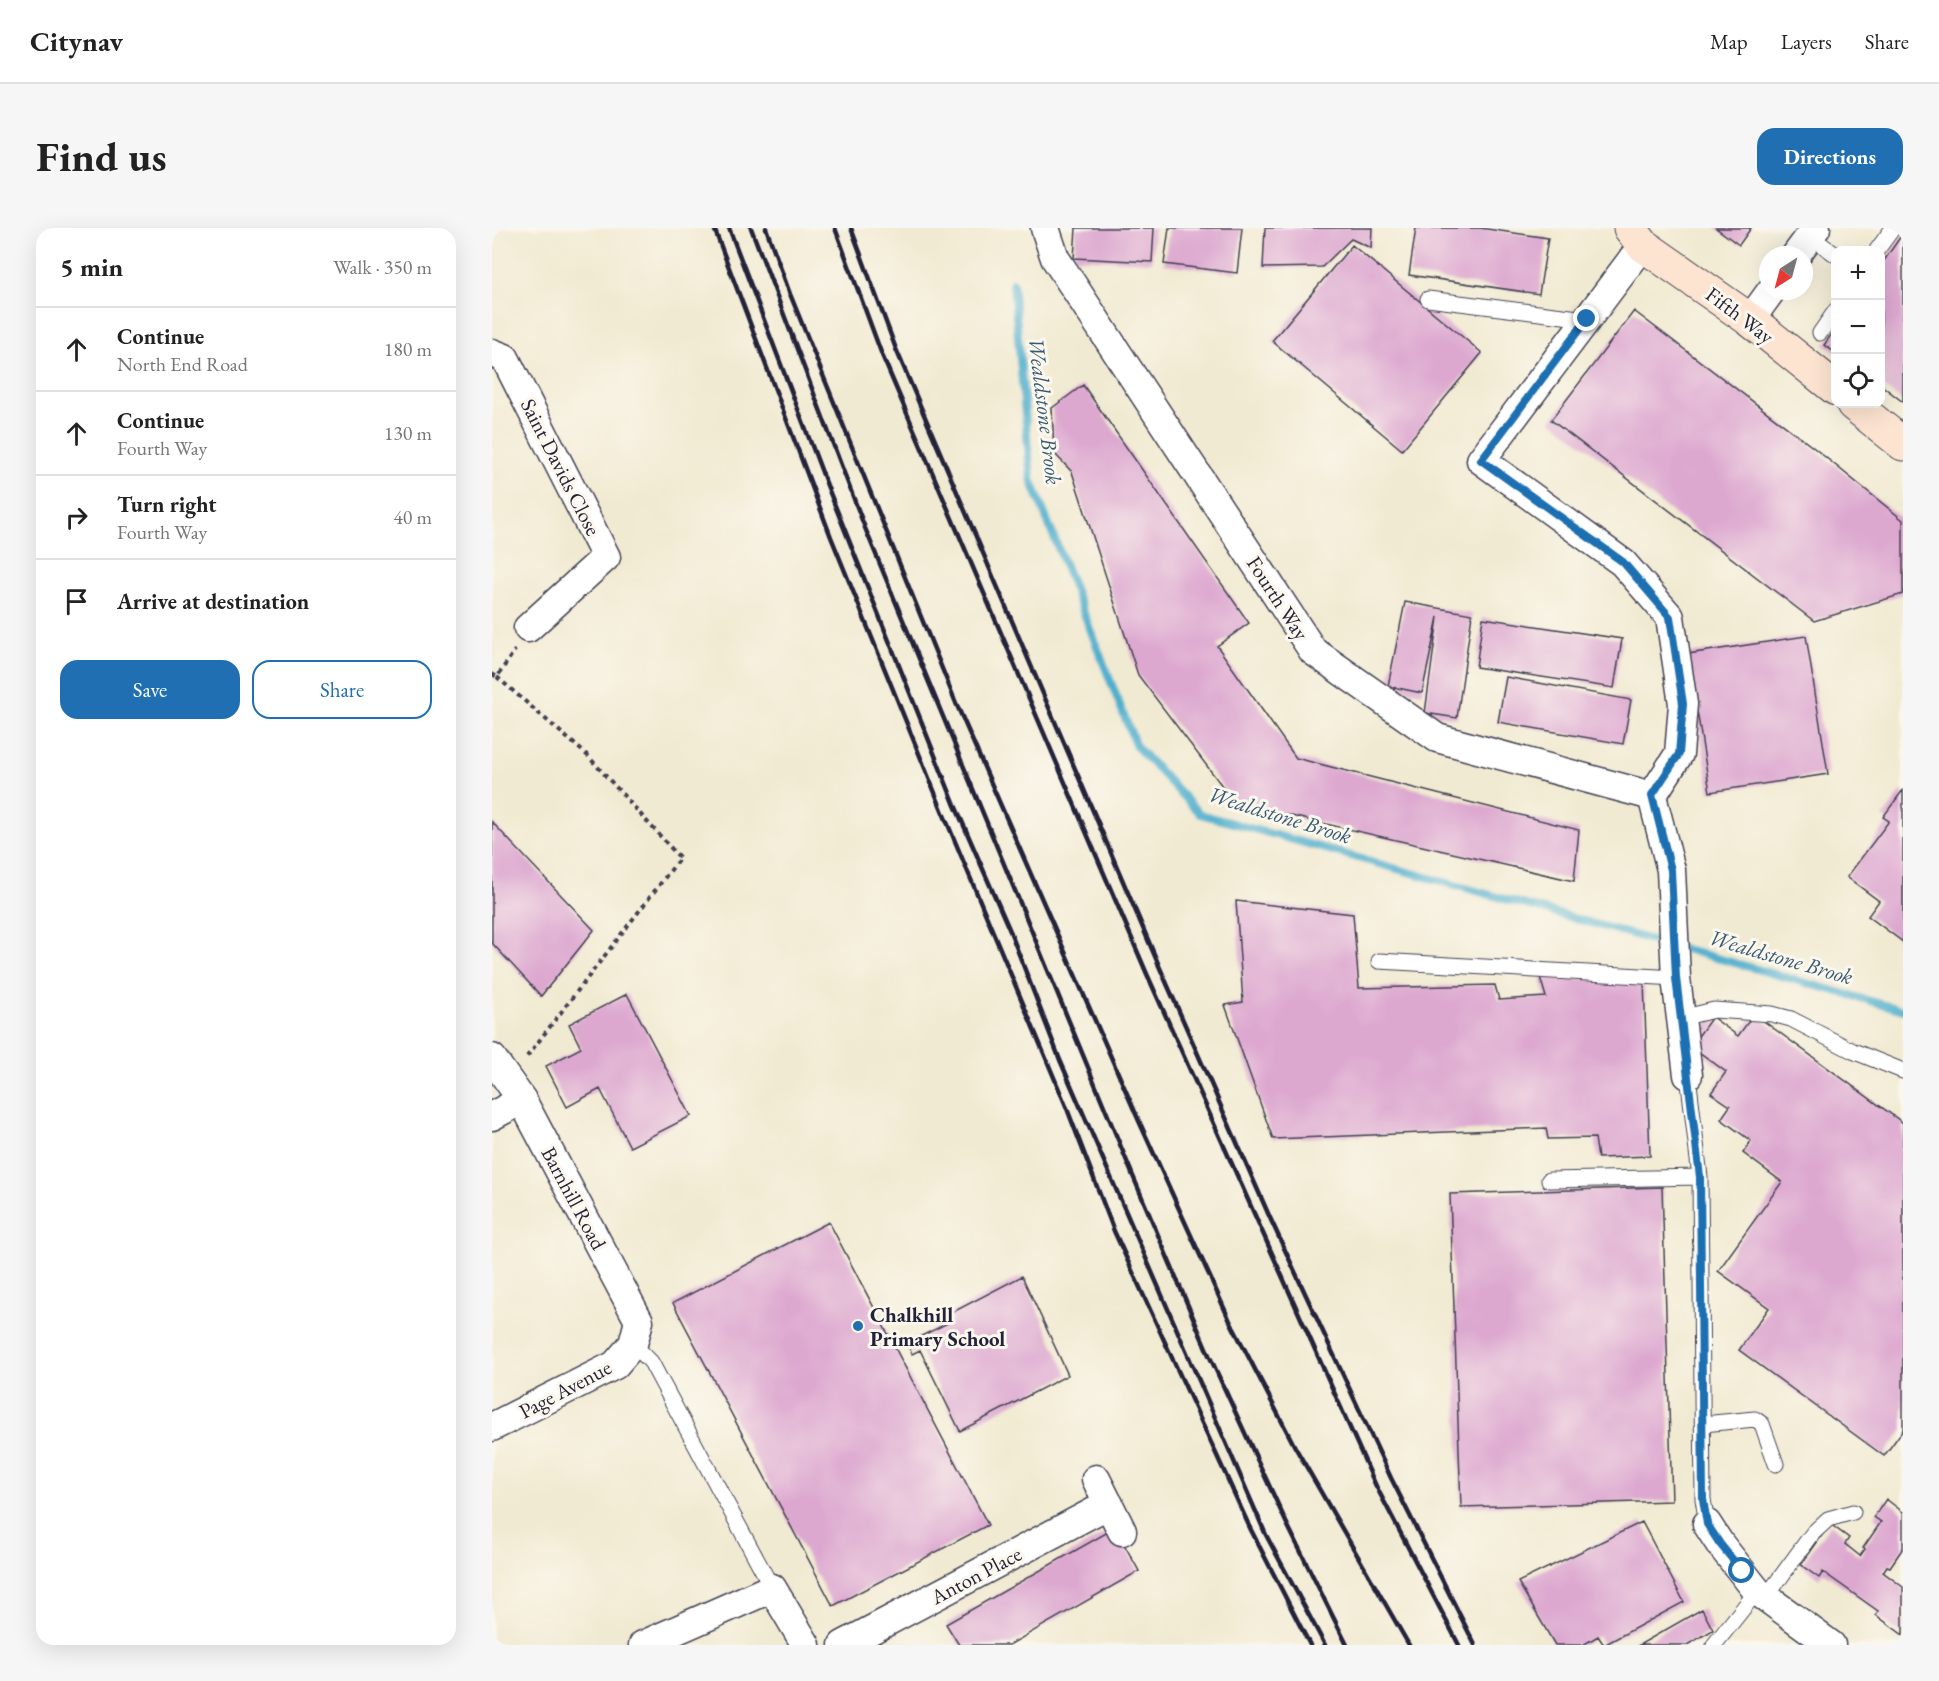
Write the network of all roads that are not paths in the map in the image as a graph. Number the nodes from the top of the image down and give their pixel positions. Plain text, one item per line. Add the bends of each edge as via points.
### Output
1 (1045, 228) edge
2 (1893, 228) edge
3 (1636, 236) edge
4 (1807, 240) edge
5 (1880, 246) edge
6 (1831, 252) edge
7 (1428, 299) dead end
8 (1764, 300) edge
9 (1831, 317) edge
10 (1587, 319) junction
11 (1750, 320) junction
12 (1820, 333) dead end
13 (492, 353) edge
14 (1831, 385) edge
15 (1858, 408) edge
16 (1903, 444) edge
17 (528, 628) road end
18 (1652, 795) junction
19 (1379, 961) dead end
20 (1676, 978) junction
21 (1681, 1018) junction
22 (492, 1058) edge
23 (1903, 1071) edge
24 (1688, 1075) joint
25 (515, 1090) junction
26 (492, 1116) edge
27 (1700, 1177) junction
28 (1549, 1180) dead end
29 (633, 1344) junction
30 (1702, 1424) junction
31 (492, 1427) edge
32 (1776, 1464) dead end
33 (1096, 1479) dead end
34 (1109, 1504) junction
35 (1852, 1512) dead end
36 (1707, 1524) joint
37 (1122, 1531) dead end
38 (772, 1588) junction
39 (1762, 1594) junction
40 (643, 1645) edge
41 (806, 1645) edge
42 (843, 1645) edge
43 (1714, 1645) edge
44 (1831, 1645) edge

1 - 18 street, Fourth Way via 1055,258 1313,651 1437,738
2 - 5 lane
3 - 10 street
3 - 11 main road, Fifth Way
4 - 6 lane
7 - 10 lane
8 - 11 street
9 - 12 lane
10 - 18 street via 1481,460 1623,562 1670,617 1683,704 1679,754
11 - 14 main road, Fifth Way
13 - 17 street, Saint Davids Close via 505,358 606,557
15 - 16 main road
18 - 20 street via 1671,870
19 - 20 lane
20 - 21 street
21 - 23 lane via 1714,1010 1772,1014
21 - 24 street
22 - 25 street, Barnhill Road
24 - 27 lane
25 - 26 street
25 - 29 street, Barnhill Road via 639,1321
27 - 28 lane
27 - 30 lane
29 - 31 street, Page Avenue via 615,1365
29 - 38 lane via 651,1362
30 - 32 lane via 1755,1419 1762,1424
30 - 36 lane
33 - 34 street
34 - 37 street
34 - 42 street, Anton Place
35 - 39 lane via 1828,1519
36 - 39 street
38 - 40 street
38 - 41 street
39 - 43 lane
39 - 44 street

